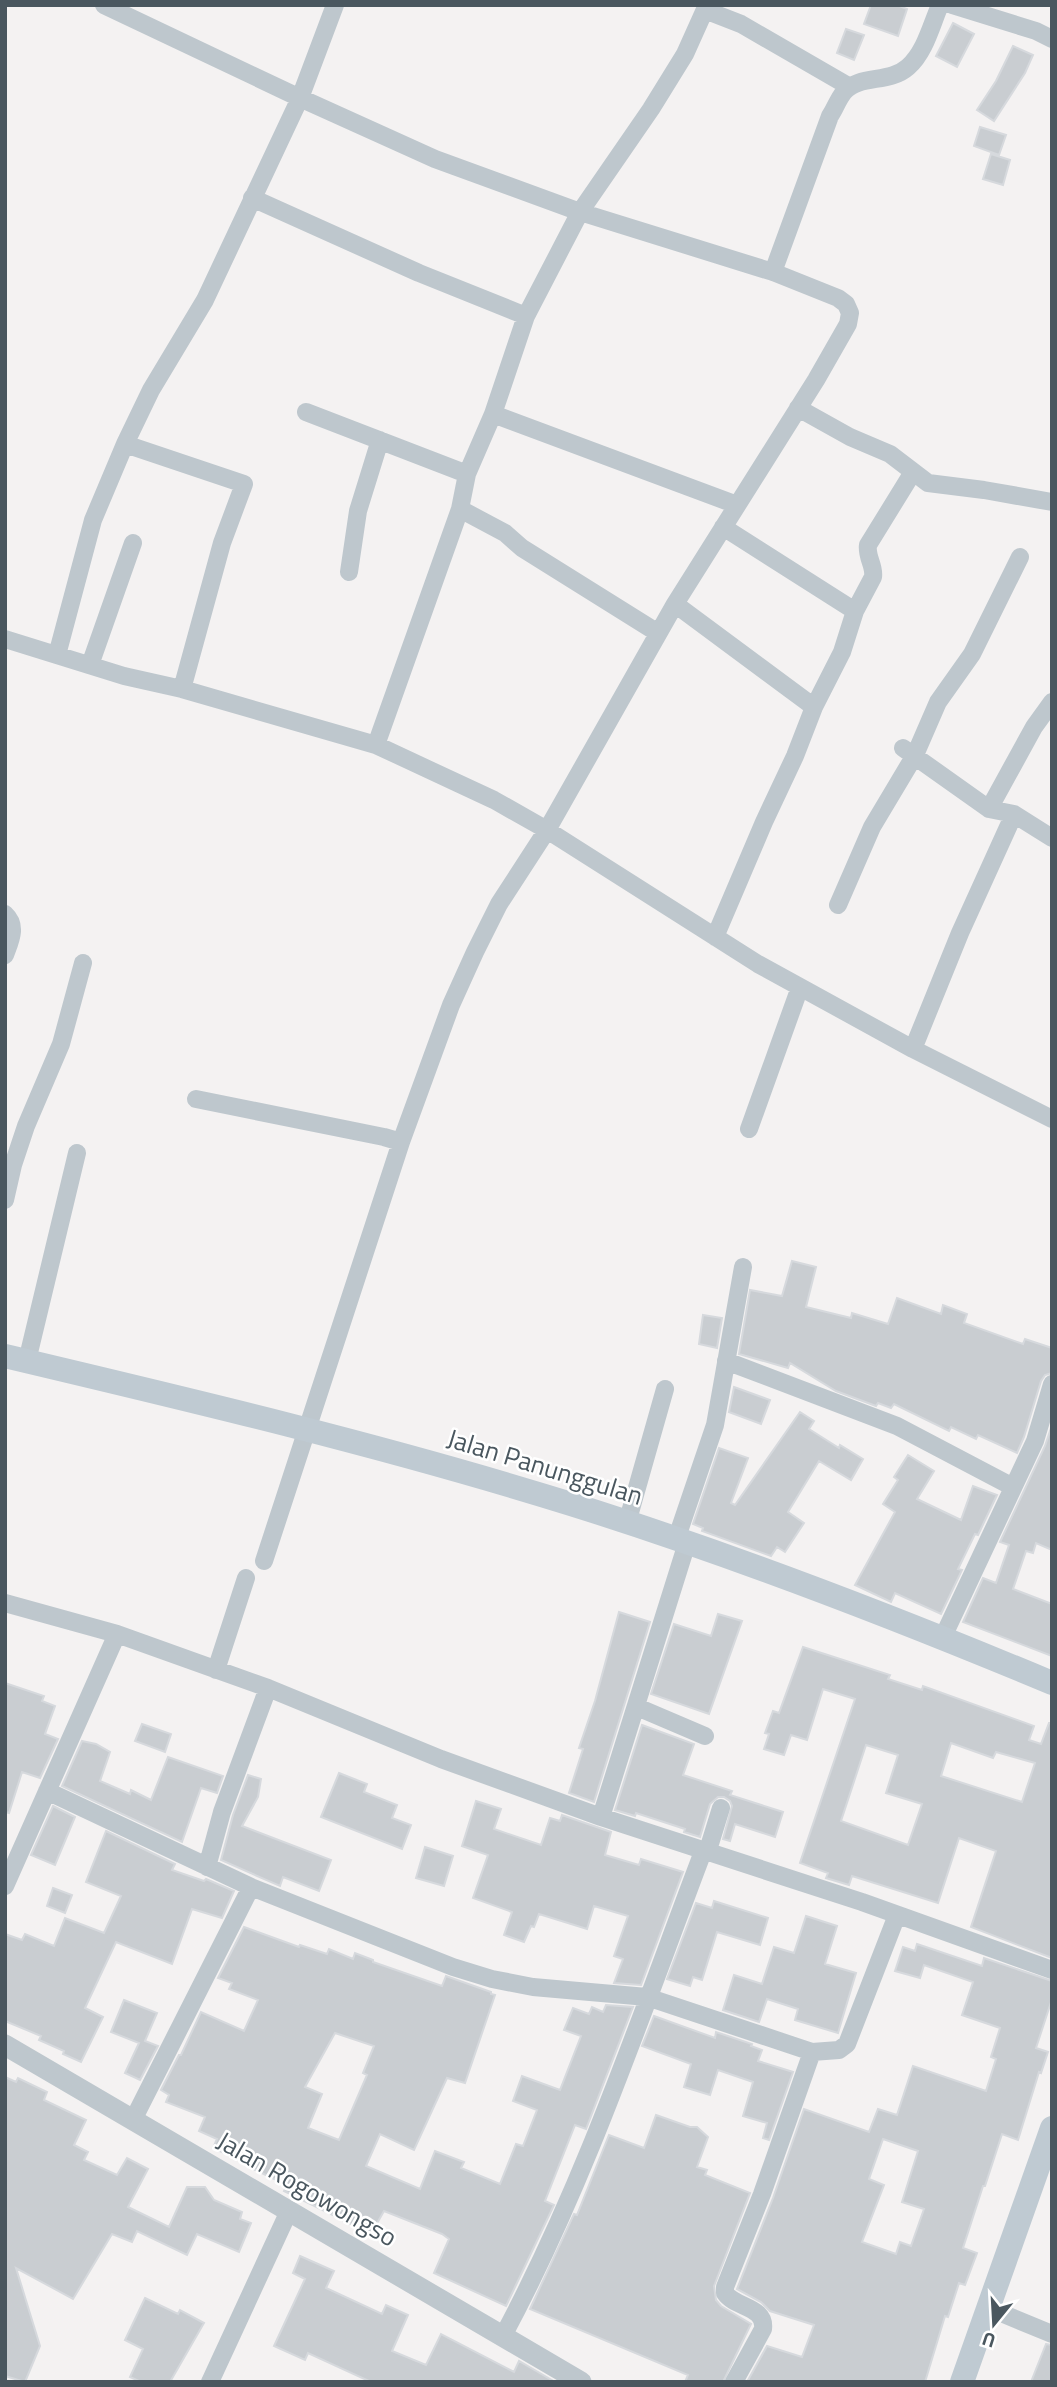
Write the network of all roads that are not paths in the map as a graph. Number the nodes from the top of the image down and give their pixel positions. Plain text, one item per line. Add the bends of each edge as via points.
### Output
1 (104, 5) edge
2 (335, 5) edge
3 (940, 5) edge
4 (952, 5) edge
5 (706, 8) edge
6 (1052, 39) edge
7 (850, 87) junction
8 (300, 98) junction
9 (252, 198) junction
10 (580, 212) junction
11 (773, 272) junction
12 (526, 316) junction
13 (798, 408) junction
14 (306, 412) dead end
15 (493, 414) junction
16 (380, 440) junction
17 (125, 444) junction
18 (913, 472) junction
19 (467, 474) junction
20 (1052, 502) edge
21 (737, 505) junction
22 (460, 509) junction
23 (723, 527) junction
24 (133, 543) dead end
25 (1020, 557) dead end
26 (349, 572) dead end
27 (674, 604) junction
28 (855, 611) junction
29 (658, 633) junction
30 (5, 639) edge
31 (57, 655) junction
32 (90, 666) junction
33 (182, 689) junction
34 (1052, 702) edge
35 (814, 707) junction
36 (376, 745) junction
37 (909, 752) junction
38 (989, 809) junction
39 (1014, 814) junction
40 (547, 830) junction
41 (1052, 838) edge
42 (838, 905) dead end
43 (5, 914) edge
44 (715, 937) junction
45 (5, 955) edge
46 (83, 963) dead end
47 (800, 987) junction
48 (913, 1049) junction
49 (196, 1099) dead end
50 (1052, 1119) edge
51 (749, 1129) dead end
52 (401, 1142) junction
53 (77, 1153) dead end
54 (5, 1200) edge
55 (743, 1267) dead end
56 (16, 1359) edge
57 (726, 1361) junction
58 (1052, 1384) edge
59 (665, 1389) dead end
60 (309, 1429) junction
61 (1013, 1487) junction
62 (627, 1523) junction
63 (682, 1541) junction
64 (264, 1561) dead end
65 (246, 1578) dead end
66 (5, 1603) edge
67 (117, 1634) junction
68 (943, 1637) junction
69 (216, 1670) junction
70 (1052, 1683) edge
71 (268, 1688) junction
72 (637, 1707) junction
73 (705, 1735) dead end
74 (47, 1791) junction
75 (721, 1808) dead end
76 (601, 1817) junction
77 (706, 1850) junction
78 (207, 1867) junction
79 (5, 1886) edge
80 (251, 1887) junction
81 (897, 1915) junction
82 (1052, 1969) edge
83 (647, 1997) junction
84 (5, 2045) edge
85 (813, 2052) junction
86 (133, 2120) junction
87 (1052, 2128) edge
88 (289, 2211) junction
89 (989, 2308) junction
90 (1052, 2334) edge
91 (503, 2336) junction
92 (570, 2379) edge
93 (210, 2382) edge
94 (734, 2382) edge
95 (962, 2382) edge

1 - 8 street
2 - 8 street
3 - 7 street via 919,57 906,69 891,78
4 - 6 street
5 - 7 street
5 - 10 street via 685,54
7 - 11 street via 831,116
8 - 9 street
8 - 10 street via 435,159
9 - 12 street
9 - 17 street via 205,300
10 - 11 street
10 - 12 street
11 - 13 street via 838,298 850,313 848,324
12 - 15 street
13 - 18 street via 884,451
13 - 21 street
14 - 16 street
15 - 19 street
15 - 21 street
16 - 19 street
16 - 26 street via 358,511
17 - 31 street via 93,520
17 - 33 street via 244,484 222,543
18 - 20 street via 937,485
18 - 28 street via 868,545 874,573
19 - 22 street
21 - 23 street
22 - 29 street via 505,533
22 - 36 street
23 - 27 street
23 - 28 street
24 - 32 street
25 - 37 street via 972,654
27 - 29 street
27 - 35 street
28 - 35 street via 842,652
29 - 40 street
30 - 31 street
31 - 32 street
32 - 33 street
33 - 36 street
34 - 38 street
35 - 44 street
36 - 40 street
37 - 38 street
37 - 42 street
38 - 39 street
39 - 41 street
39 - 48 street
40 - 44 street
40 - 52 street via 499,904 475,952
43 - 45 street via 13,932
44 - 47 street
46 - 54 street via 61,1044 26,1126
47 - 48 street
47 - 51 street
48 - 50 street
49 - 52 street
52 - 60 street
53 - 56 street
55 - 57 street
56 - 60 main road, Jalan Panunggulan
57 - 61 street via 897,1426
57 - 63 street via 715,1425
58 - 61 street via 1035,1441
59 - 62 street
60 - 62 main road, Jalan Panunggulan
60 - 64 street
61 - 68 street
62 - 63 main road, Jalan Panunggulan
63 - 68 main road, Jalan Panunggulan
63 - 72 street
65 - 69 street
66 - 67 street
67 - 69 street
67 - 74 street
68 - 70 main road, Jalan Panunggulan
69 - 71 street
71 - 76 street via 441,1759
71 - 78 street via 222,1812
72 - 73 street
72 - 76 street
74 - 78 street
74 - 79 street
75 - 77 street
76 - 77 street
77 - 81 street
77 - 83 street
78 - 80 street
80 - 83 street via 492,1979
80 - 86 street
81 - 82 street
81 - 85 street via 847,2044 839,2050
83 - 85 street
83 - 91 street via 582,2167 533,2282
84 - 86 street, Jalan Rogowongso
85 - 94 street via 725,2287 728,2298 752,2309 764,2323
86 - 88 street, Jalan Rogowongso
87 - 89 main road
88 - 91 street, Jalan Rogowongso
88 - 93 street
89 - 90 street
89 - 95 main road
91 - 92 street, Jalan Rogowongso

